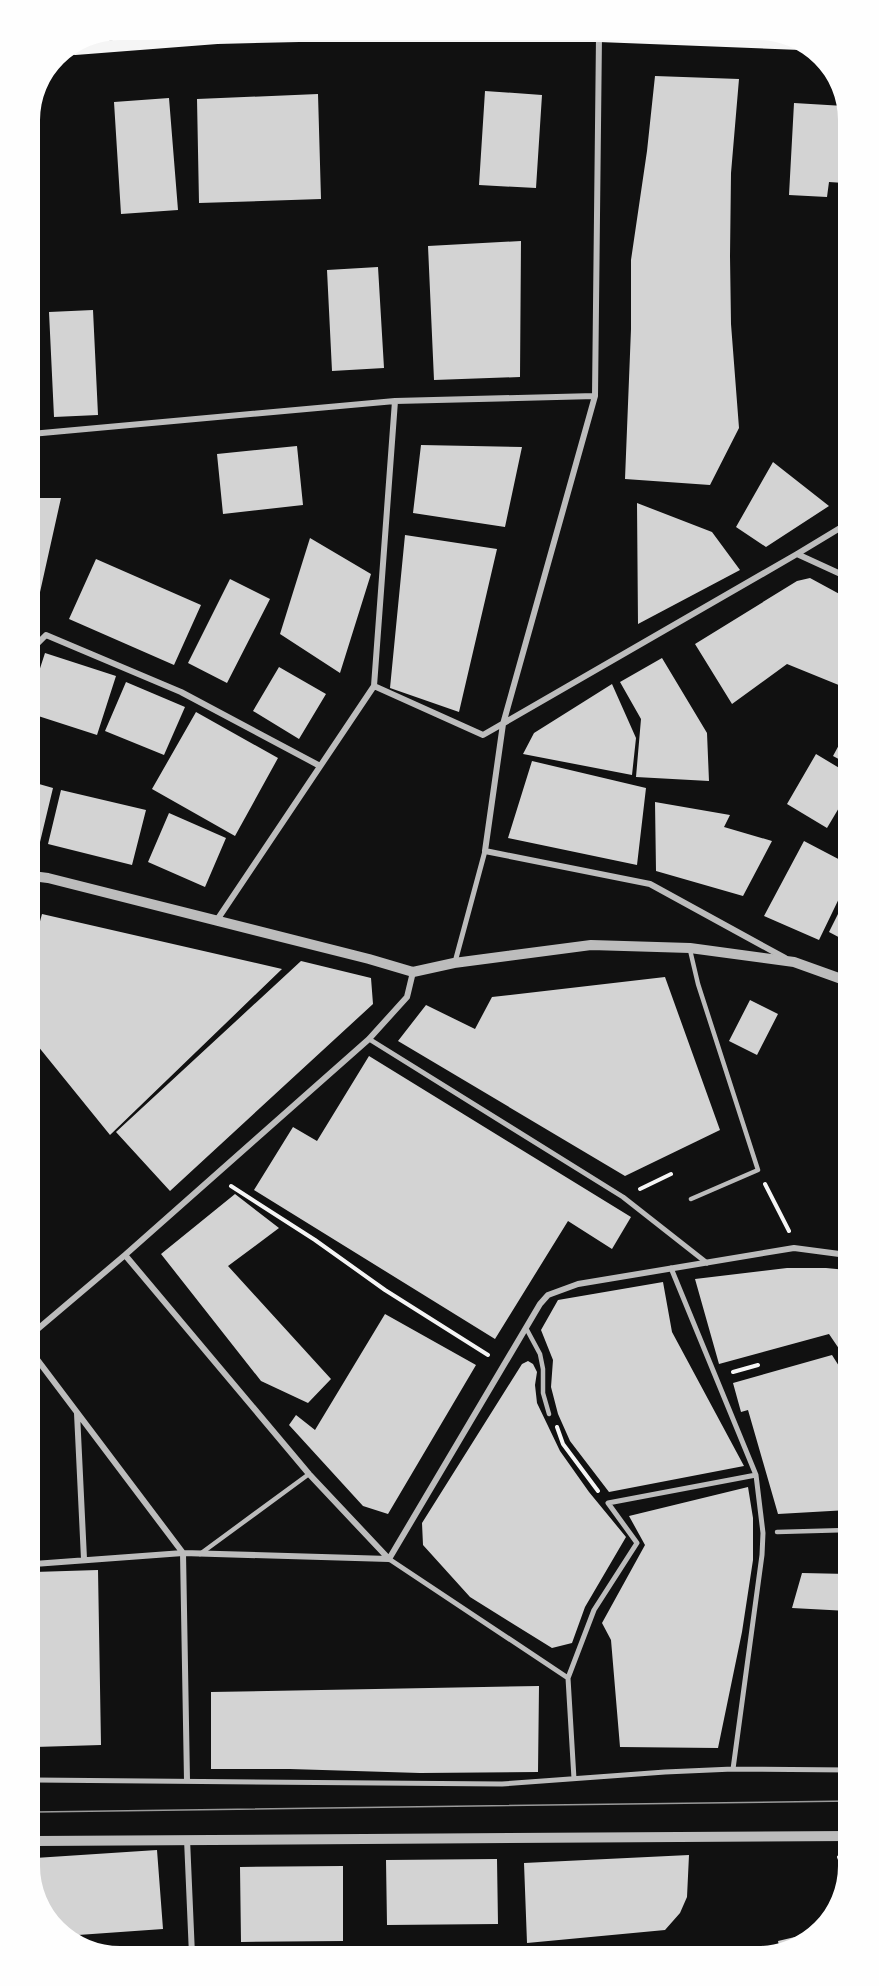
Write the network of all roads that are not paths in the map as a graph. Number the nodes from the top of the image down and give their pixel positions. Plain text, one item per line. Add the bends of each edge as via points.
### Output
1 (190, 40) edge
2 (599, 41) edge
3 (724, 41) edge
4 (777, 43) edge
5 (87, 48) edge
6 (595, 396) junction
7 (395, 401) junction
8 (41, 433) edge
9 (838, 529) edge
10 (797, 554) junction
11 (838, 573) edge
12 (41, 640) edge
13 (374, 686) junction
14 (503, 724) junction
15 (320, 766) junction
16 (485, 851) junction
17 (41, 877) edge
18 (217, 920) junction
19 (690, 948) junction
20 (794, 962) junction
21 (454, 963) junction
22 (413, 972) junction
23 (838, 978) edge
24 (369, 1039) junction
25 (691, 1199) dead end
26 (838, 1254) edge
27 (125, 1255) junction
28 (707, 1263) junction
29 (671, 1268) junction
30 (40, 1327) edge
31 (526, 1328) junction
32 (40, 1364) edge
33 (77, 1412) junction
34 (549, 1414) dead end
35 (309, 1474) junction
36 (756, 1475) junction
37 (838, 1530) edge
38 (777, 1532) dead end
39 (183, 1553) junction
40 (200, 1554) junction
41 (84, 1559) junction
42 (389, 1559) junction
43 (40, 1563) edge
44 (568, 1678) junction
45 (733, 1769) junction
46 (838, 1770) edge
47 (574, 1779) junction
48 (40, 1780) edge
49 (187, 1780) junction
50 (838, 1836) edge
51 (187, 1838) junction
52 (40, 1841) edge
53 (192, 1945) edge

1 - 5 main road
2 - 6 street
3 - 4 main road
6 - 7 street
6 - 14 street
7 - 8 street
7 - 13 street
9 - 10 street
10 - 11 street
10 - 14 street
12 - 15 street via 46,635 181,692
13 - 14 street via 483,735
13 - 15 street
14 - 16 street
15 - 18 street
16 - 20 street via 650,884
16 - 21 street
17 - 18 street
18 - 22 street
19 - 20 street
19 - 21 street via 591,945
19 - 25 lane via 758,1170
20 - 23 street
21 - 22 street
22 - 24 street via 408,997
24 - 27 street
24 - 28 street via 623,1197
26 - 28 street via 794,1248
27 - 30 street
27 - 35 street
28 - 29 street
29 - 31 street via 578,1284 548,1296
29 - 36 street
31 - 34 lane via 540,1354
31 - 42 street
32 - 33 street
33 - 39 street
33 - 41 street
35 - 40 lane
35 - 42 street
36 - 44 street via 608,1503 637,1543 594,1610
36 - 45 street via 762,1555
37 - 38 lane
39 - 40 street
39 - 41 street
39 - 49 street
40 - 42 street
41 - 43 street
42 - 44 street
44 - 47 street
45 - 46 street
45 - 47 street
47 - 49 street via 502,1784
48 - 49 street
50 - 51 street
51 - 52 street
51 - 53 street

